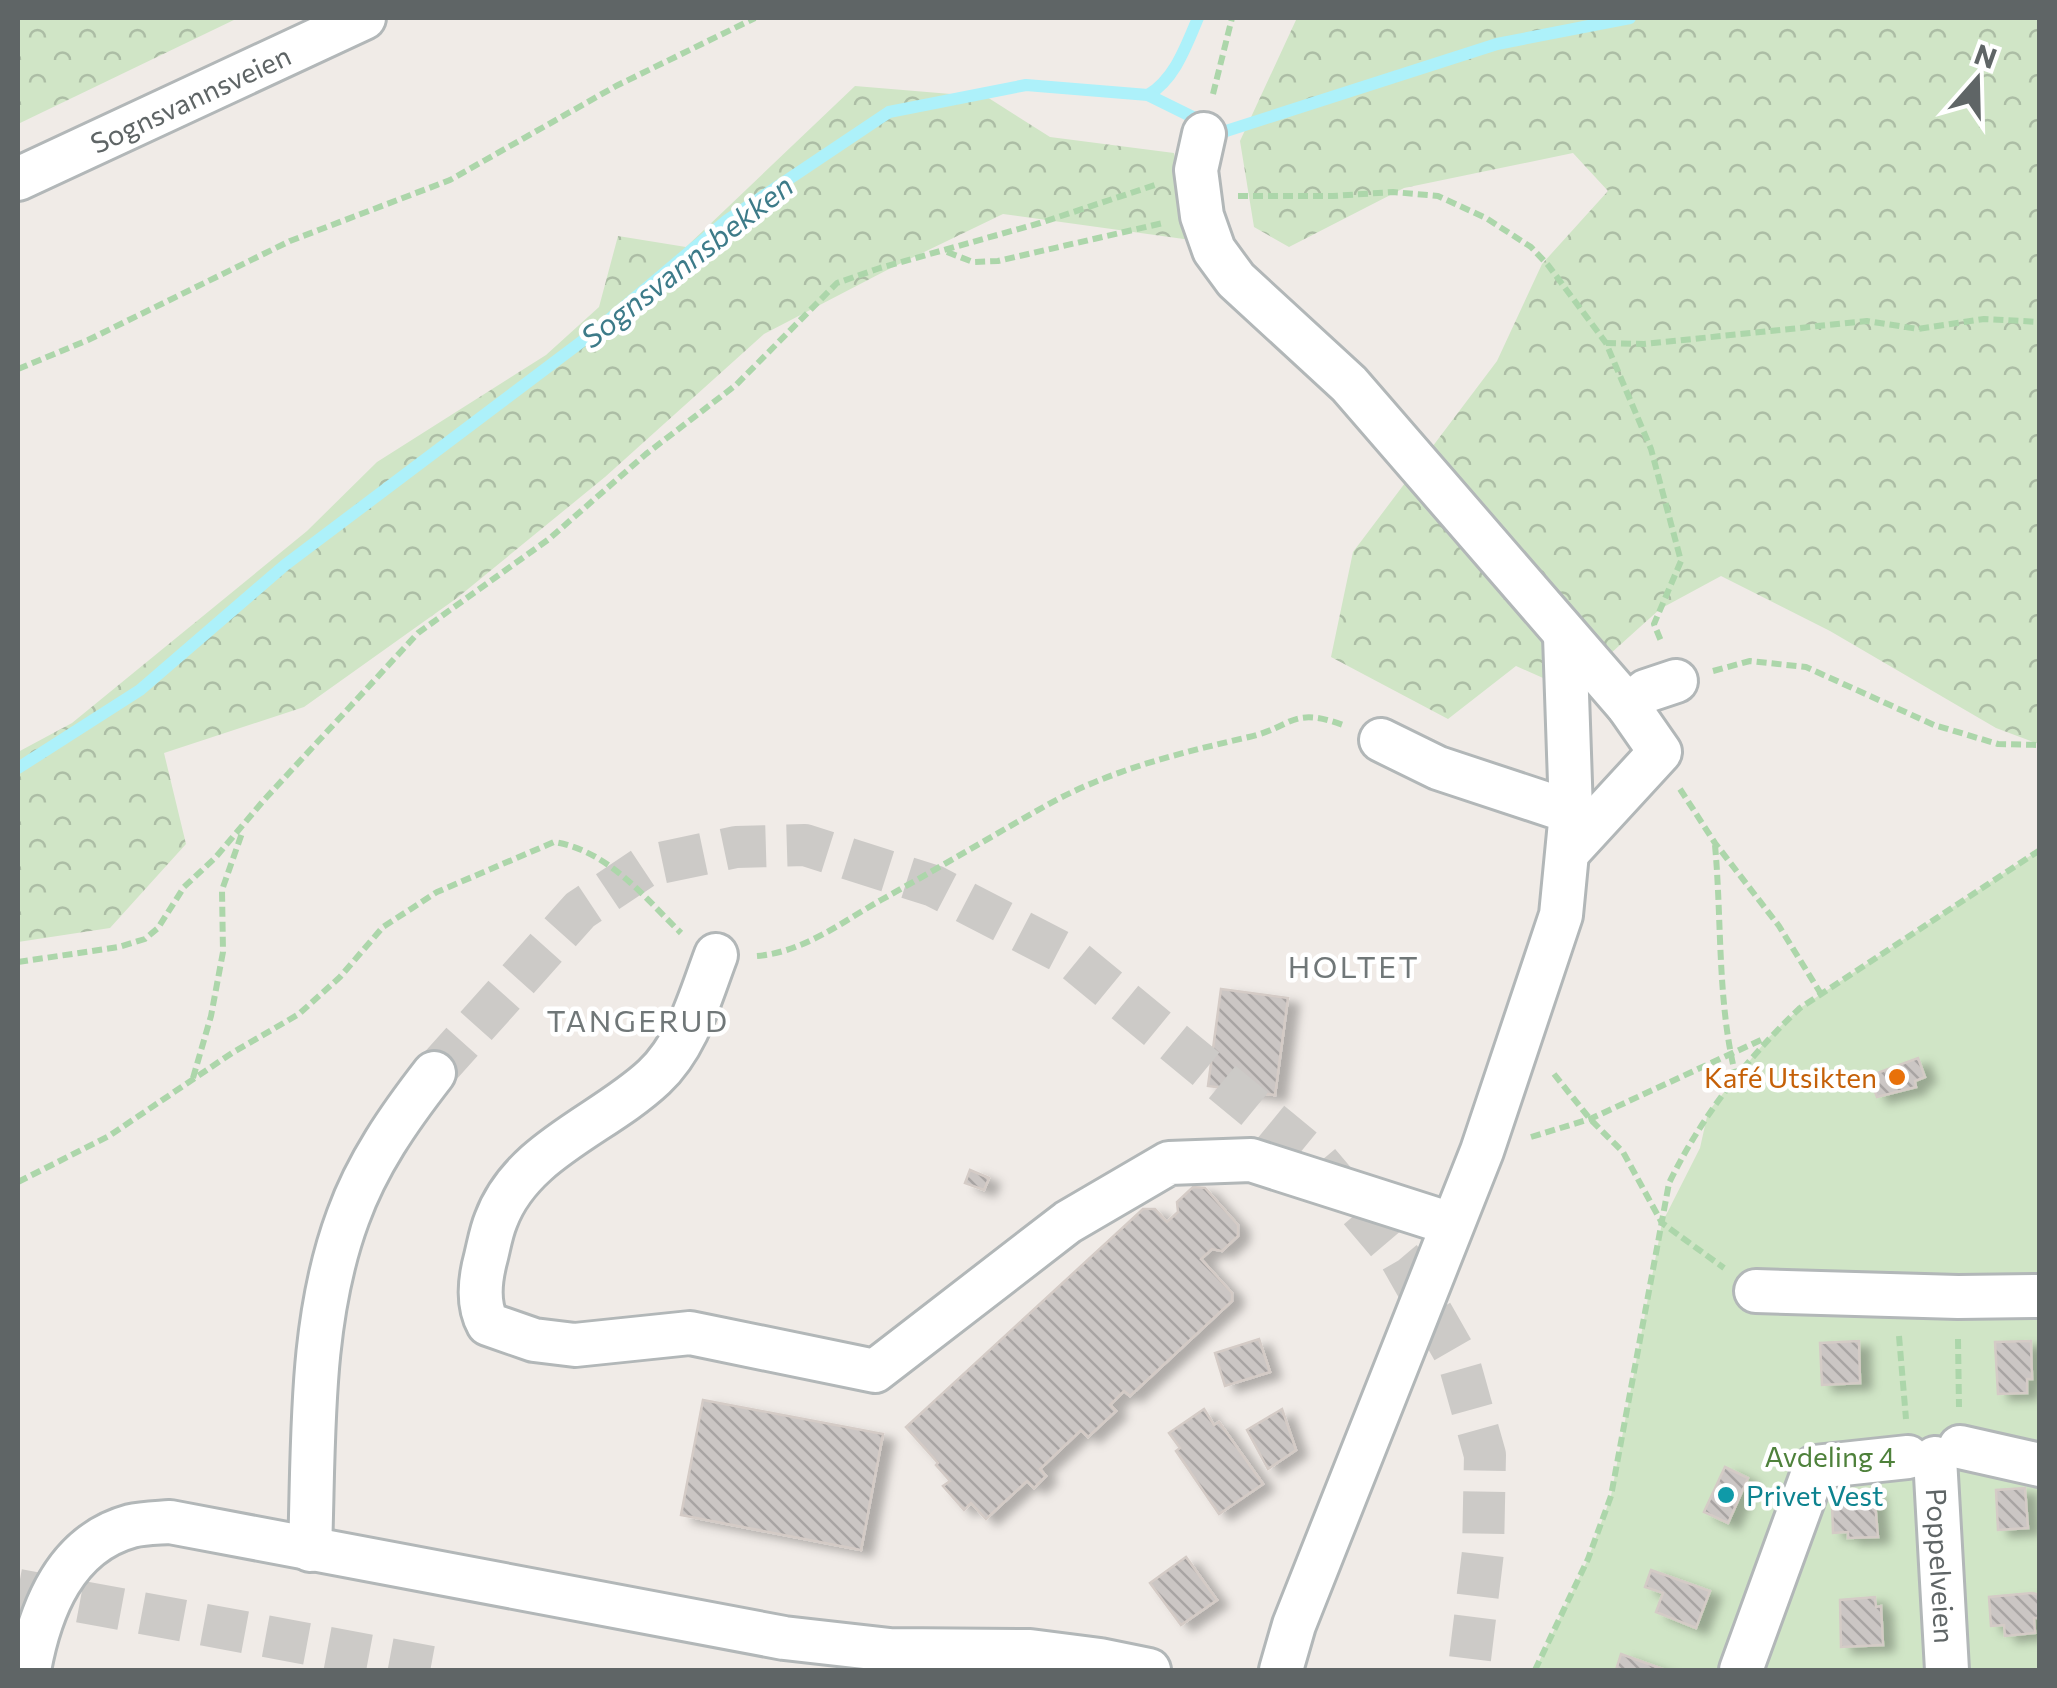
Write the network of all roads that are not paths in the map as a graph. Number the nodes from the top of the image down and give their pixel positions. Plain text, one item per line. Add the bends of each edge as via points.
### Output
1 (364, 18) edge
2 (1208, 116) road end
3 (18, 179) edge
4 (1565, 636) junction
5 (1676, 682) road end
6 (1628, 706) junction
7 (1382, 740) road end
8 (1570, 832) junction
9 (716, 955) road end
10 (434, 1074) tunnel mouth
11 (1451, 1224) junction
12 (1756, 1291) road end
13 (2040, 1296) edge
14 (1935, 1454) junction
15 (2040, 1464) edge
16 (310, 1550) junction
17 (29, 1670) edge
18 (1148, 1670) edge
19 (1281, 1670) edge
20 (1741, 1670) edge
21 (1948, 1670) edge

1 - 3 street, Sognsvannsveien
2 - 4 street via 1196,170 1214,250 1236,280 1349,384
4 - 6 street
4 - 8 street
5 - 6 street via 1646,691
6 - 8 street via 1660,752
7 - 8 street
8 - 11 street via 1561,915
9 - 11 street via 686,1035 655,1076 538,1161 513,1190 496,1218 483,1267 480,1308 488,1324 574,1345 690,1332 875,1371 1068,1222 1168,1163 1251,1160
10 - 16 street via 373,1160 347,1218 330,1283 317,1380
11 - 19 street
12 - 13 street
14 - 15 street
14 - 20 street via 1815,1467
14 - 21 street, Poppelveien
16 - 17 street via 170,1522 109,1535 60,1580 41,1617
16 - 18 street via 784,1638 890,1650 1030,1651

